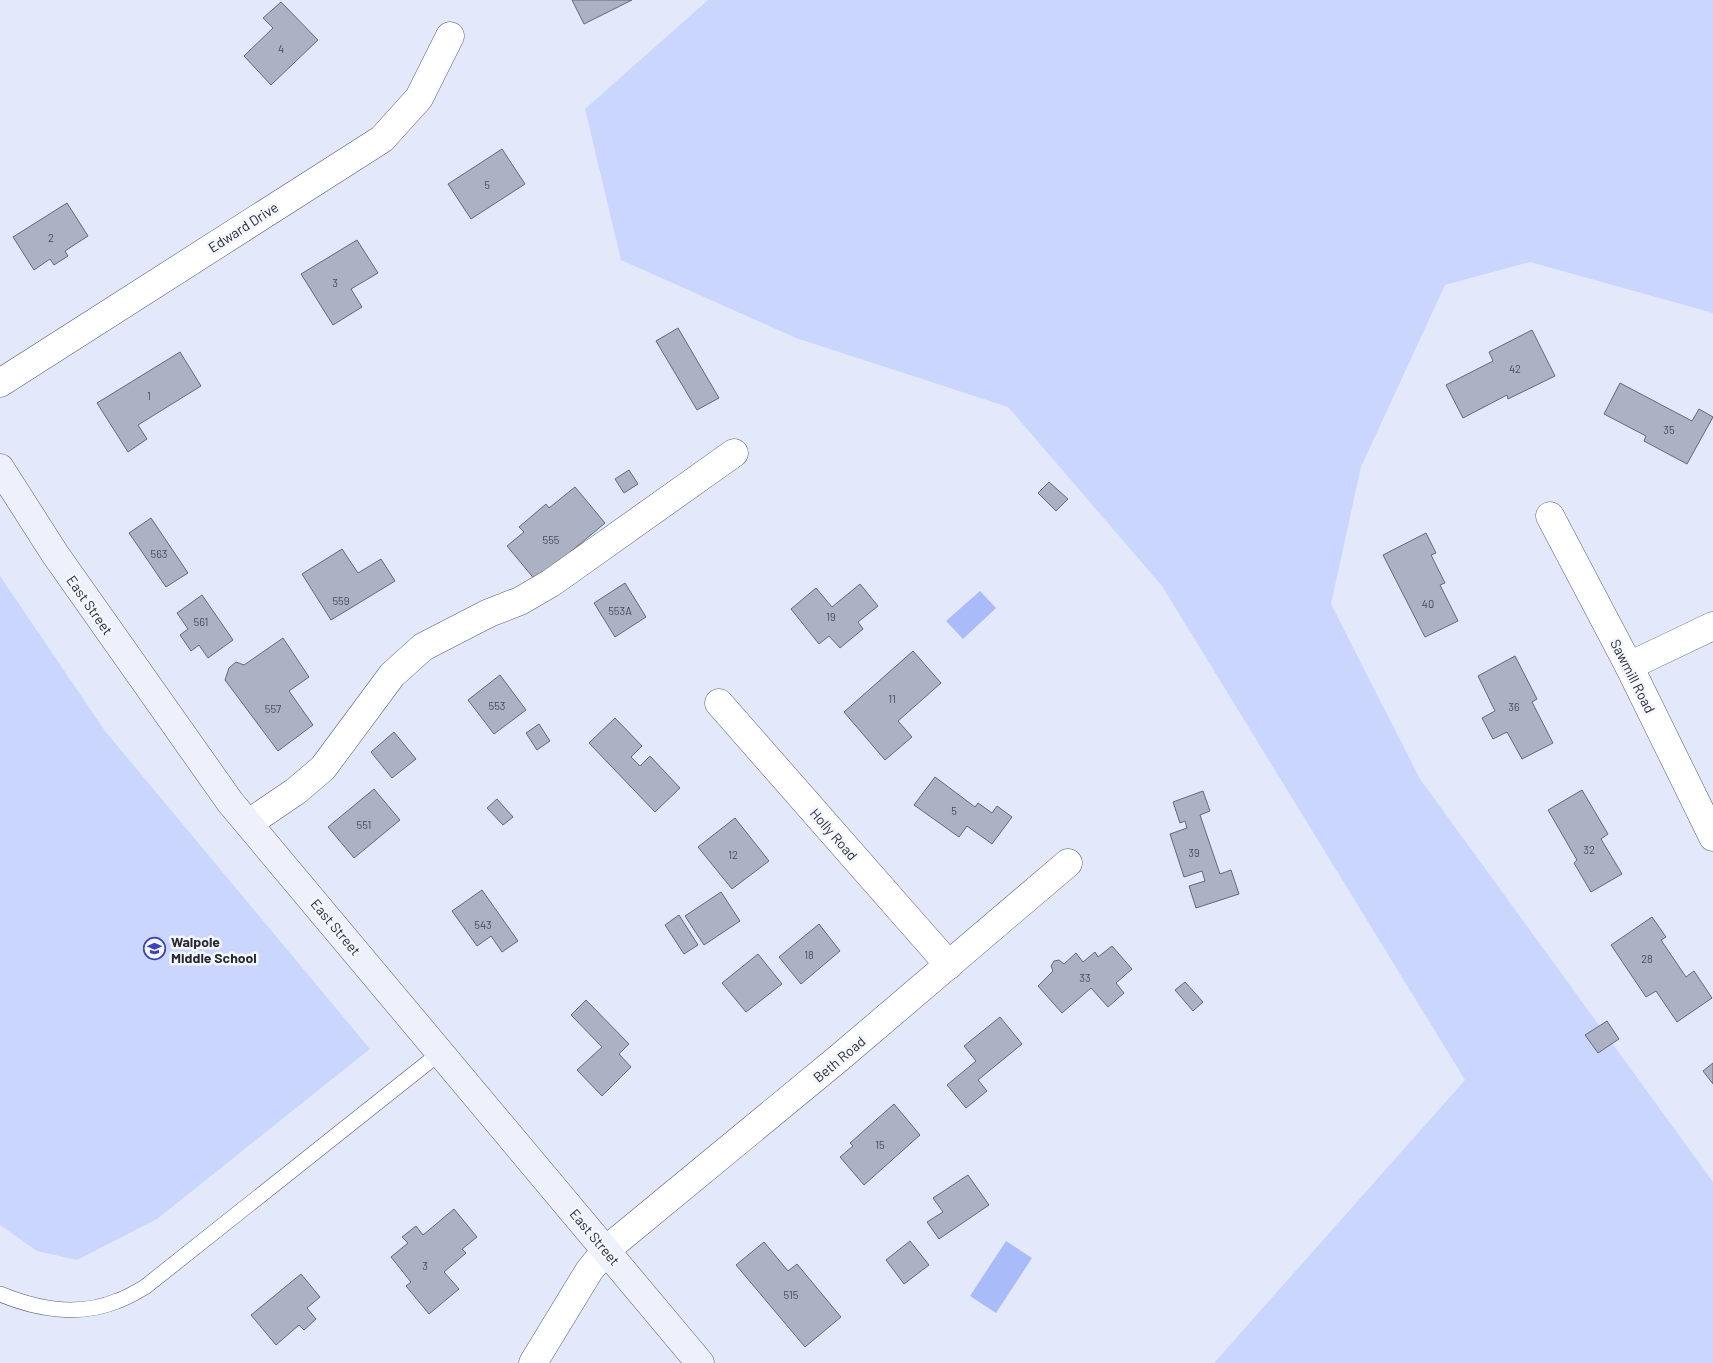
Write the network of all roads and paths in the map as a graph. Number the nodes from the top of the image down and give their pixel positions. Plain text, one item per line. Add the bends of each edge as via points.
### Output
1 (450, 36) dead end
2 (0, 383) edge
3 (734, 453) dead end
4 (0, 468) edge
5 (1550, 516) dead end
6 (1713, 626) edge
7 (1628, 666) junction
8 (719, 703) dead end
9 (249, 823) junction
10 (1713, 837) edge
11 (1068, 863) dead end
12 (949, 965) junction
13 (441, 1052) junction
14 (606, 1250) junction
15 (0, 1294) edge
16 (533, 1363) edge
17 (700, 1363) edge

1 - 2 street, Edward Drive via 419,98 382,139
3 - 9 street via 551,583 423,647 392,675 323,768
4 - 9 street, East Street via 54,554 230,802
5 - 7 street, Sawmill Road
6 - 7 street
7 - 10 street, Sawmill Road
8 - 12 street, Holly Road
9 - 13 street, East Street
11 - 12 street, Beth Road
12 - 14 street, Beth Road
13 - 14 street, East Street
13 - 15 lane via 145,1287 116,1302 85,1309 55,1310
14 - 16 street, Beth Road
14 - 17 street, East Street

